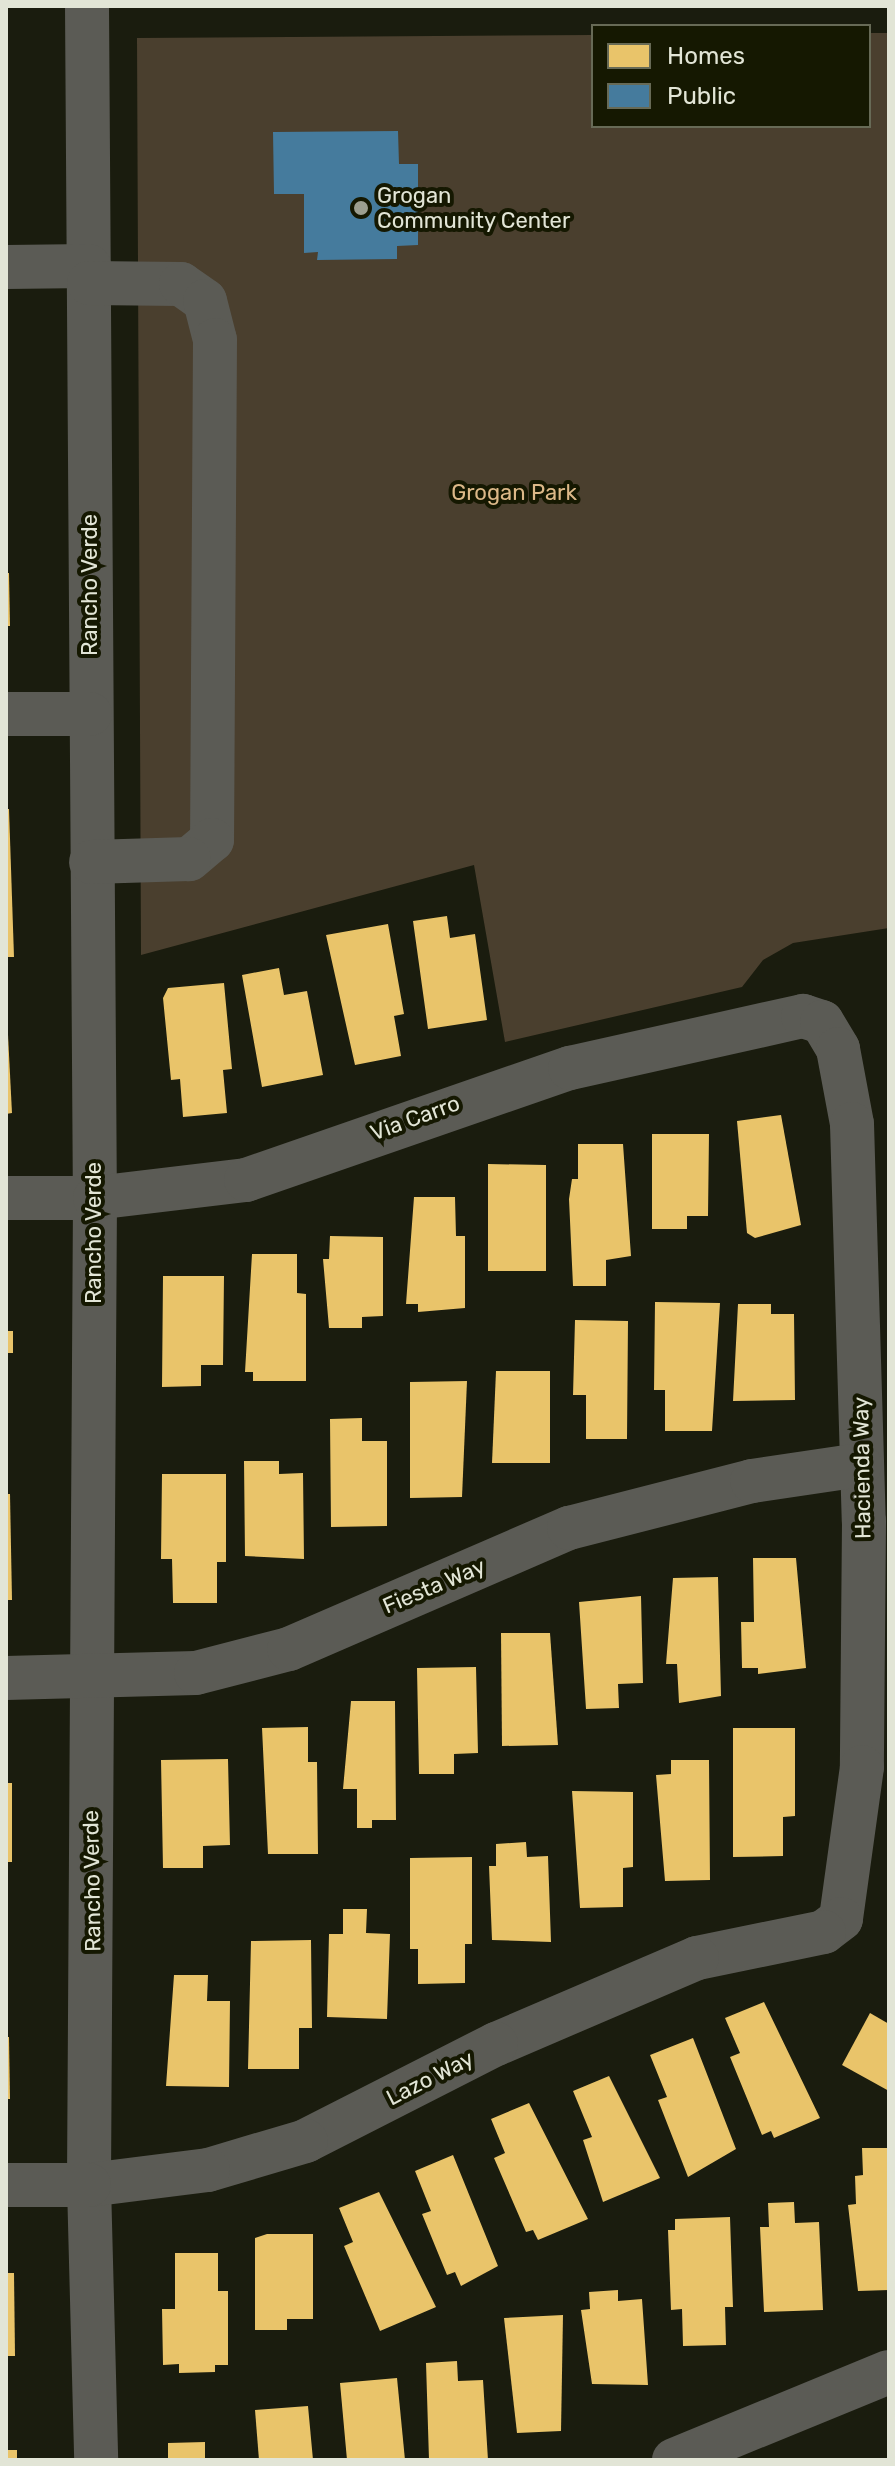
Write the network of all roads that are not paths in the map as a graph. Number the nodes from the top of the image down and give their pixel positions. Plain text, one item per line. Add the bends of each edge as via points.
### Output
1 (87, 6) edge
2 (6, 267) edge
3 (89, 274) junction
4 (6, 714) edge
5 (90, 714) junction
6 (91, 862) junction
7 (822, 1022) joint
8 (6, 1198) edge
9 (95, 1198) junction
10 (860, 1465) junction
11 (6, 1678) edge
12 (90, 1678) junction
13 (841, 1919) joint
14 (6, 2185) edge
15 (89, 2185) junction
16 (889, 2372) edge
17 (96, 2460) edge
18 (674, 2460) edge

1 - 3 street, Rancho Verde
2 - 3 street
3 - 5 street, Rancho Verde
3 - 6 street via 181,284 205,301 215,340 212,840 189,859
4 - 5 street
5 - 6 street, Rancho Verde
6 - 9 street, Rancho Verde
7 - 9 street, Via Carro via 803,1016 570,1068 246,1180
7 - 10 street, Hacienda Way via 838,1049 852,1124 861,1247
8 - 9 street, Via Carro
9 - 12 street, Rancho Verde
10 - 12 street, Fiesta Way via 752,1481 569,1528 289,1649 196,1673
10 - 13 street, Hacienda Way via 862,1767
11 - 12 street, Fiesta Way
12 - 15 street, Rancho Verde
13 - 15 street, Lazo Way via 824,1932 697,1958 496,2044 306,2141 208,2170
14 - 15 street, Lazo Way
15 - 17 street, Rancho Verde
16 - 18 street

